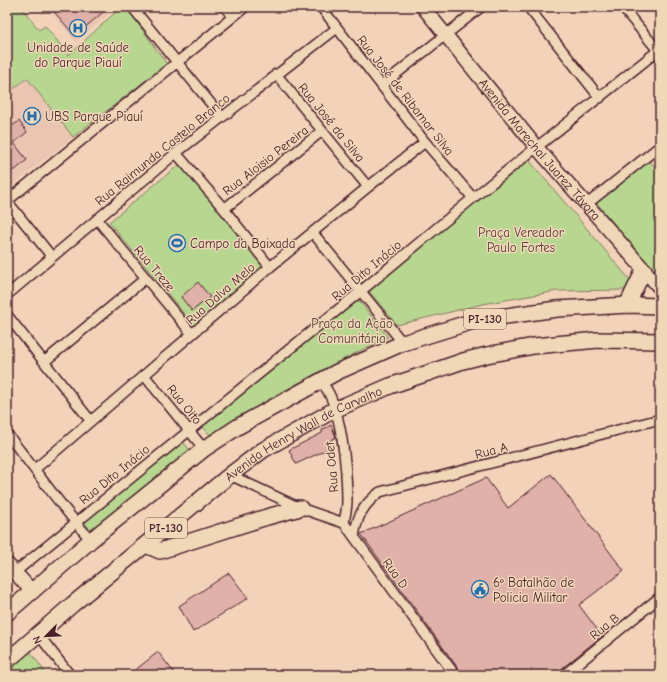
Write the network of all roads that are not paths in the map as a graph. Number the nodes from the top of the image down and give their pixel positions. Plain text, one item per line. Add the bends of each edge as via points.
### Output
1 (132, 7) edge
2 (225, 7) edge
3 (245, 7) edge
4 (320, 7) edge
5 (423, 7) edge
6 (481, 7) edge
7 (528, 7) edge
8 (622, 7) edge
9 (232, 16) junction
10 (337, 28) junction
11 (446, 36) junction
12 (659, 51) edge
13 (177, 61) junction
14 (276, 74) junction
15 (382, 85) junction
16 (600, 98) junction
17 (221, 116) junction
18 (322, 131) junction
19 (425, 142) junction
20 (660, 146) edge
21 (537, 148) junction
22 (176, 153) junction
23 (368, 187) junction
24 (473, 198) junction
25 (7, 201) edge
26 (587, 204) junction
27 (224, 209) junction
28 (97, 219) junction
29 (313, 233) junction
30 (52, 257) junction
31 (270, 267) junction
32 (644, 270) junction
33 (146, 278) junction
34 (660, 288) edge
35 (361, 291) junction
36 (7, 295) edge
37 (627, 305) junction
38 (660, 306) edge
39 (7, 315) edge
40 (192, 334) junction
41 (660, 342) edge
42 (403, 343) junction
43 (44, 362) junction
44 (144, 375) junction
45 (321, 382) junction
46 (334, 410) junction
47 (660, 419) edge
48 (90, 420) junction
49 (189, 431) junction
50 (7, 434) edge
51 (204, 449) junction
52 (35, 469) junction
53 (230, 475) junction
54 (300, 508) junction
55 (75, 523) junction
56 (344, 523) junction
57 (354, 537) junction
58 (91, 540) junction
59 (146, 544) junction
60 (11, 568) edge
61 (33, 592) junction
62 (660, 597) edge
63 (7, 613) edge
64 (38, 634) junction
65 (7, 661) edge
66 (69, 675) edge
67 (455, 675) edge
68 (564, 675) edge

1 - 13 street
2 - 9 street
3 - 9 street
4 - 10 street, Rua José de Ribamar Silva
5 - 11 street, Avenida Marechal Juarez Távora
6 - 11 street
7 - 16 street
8 - 12 street
9 - 13 street
10 - 14 street, Rua Raimunda Castelo Branco
10 - 15 street, Rua José de Ribamar Silva
11 - 15 street
11 - 21 street, Avenida Marechal Juarez Távora
12 - 16 street, Rua Dito Inácio
13 - 17 street
13 - 25 street
14 - 17 street, Rua Raimunda Castelo Branco
14 - 18 street, Rua José da Silva
15 - 19 street, Rua José de Ribamar Silva
16 - 21 street, Rua Dito Inácio
17 - 22 street, Rua Raimunda Castelo Branco
18 - 23 street, Rua José da Silva
18 - 27 street, Rua Aloisio Pereira
19 - 23 street, Rua Dalva Melo
19 - 24 street, Rua José de Ribamar Silva
20 - 26 street
21 - 24 street, Rua Dito Inácio
21 - 26 street, Avenida Marechal Juarez Távora
22 - 27 street
22 - 28 street, Rua Raimunda Castelo Branco
23 - 29 street, Rua Dalva Melo
24 - 35 street, Rua Dito Inácio
25 - 30 street
26 - 32 street, Avenida Marechal Juarez Távora
27 - 31 street
28 - 30 street, Rua Raimunda Castelo Branco
28 - 33 street, Rua Treze
29 - 31 street, Rua Dalva Melo
29 - 35 street
30 - 36 street, Rua Raimunda Castelo Branco
31 - 40 street, Rua Dalva Melo
32 - 34 street, Avenida Marechal Juarez Távora
32 - 37 main road
33 - 40 street, Rua Treze
33 - 43 street
35 - 42 street
35 - 49 street, Rua Dito Inácio
37 - 38 main road, PI-130
37 - 42 main road, PI-130 via 557,309 477,320
39 - 43 street
40 - 44 street, Rua Dalva Melo
41 - 46 main road, Avenida Henry Wall de Carvalho / PI-130 via 598,340 534,346 488,355 462,361 390,386
42 - 45 main road, PI-130 via 337,372
43 - 48 street
44 - 48 street, Rua Dalva Melo
44 - 49 street, Rua Oito
45 - 46 street, Rua Odet via 332,399
45 - 51 main road, PI-130 via 239,426
46 - 53 main road, Avenida Henry Wall de Carvalho / PI-130 via 263,450
46 - 56 street, Rua Odet via 341,432 344,455 347,502
47 - 57 street, Rua A via 380,492 368,501 361,513
48 - 52 street, Rua Dalva Melo
49 - 51 street, Rua Oito
49 - 55 street, Rua Dito Inácio
50 - 52 street
51 - 58 main road, PI-130
52 - 55 street
53 - 54 street
53 - 59 main road, Avenida Henry Wall de Carvalho / PI-130
54 - 56 street
54 - 59 main road via 160,551
55 - 58 street
55 - 60 street, Rua Dito Inácio
56 - 57 street, Rua D
57 - 67 street, Rua D
58 - 61 main road, PI-130
59 - 64 main road, Avenida Henry Wall de Carvalho / PI-130
60 - 61 street
61 - 63 main road, PI-130
62 - 68 street, Rua B
64 - 65 main road, Avenida Henry Wall de Carvalho / PI-130
64 - 66 street

